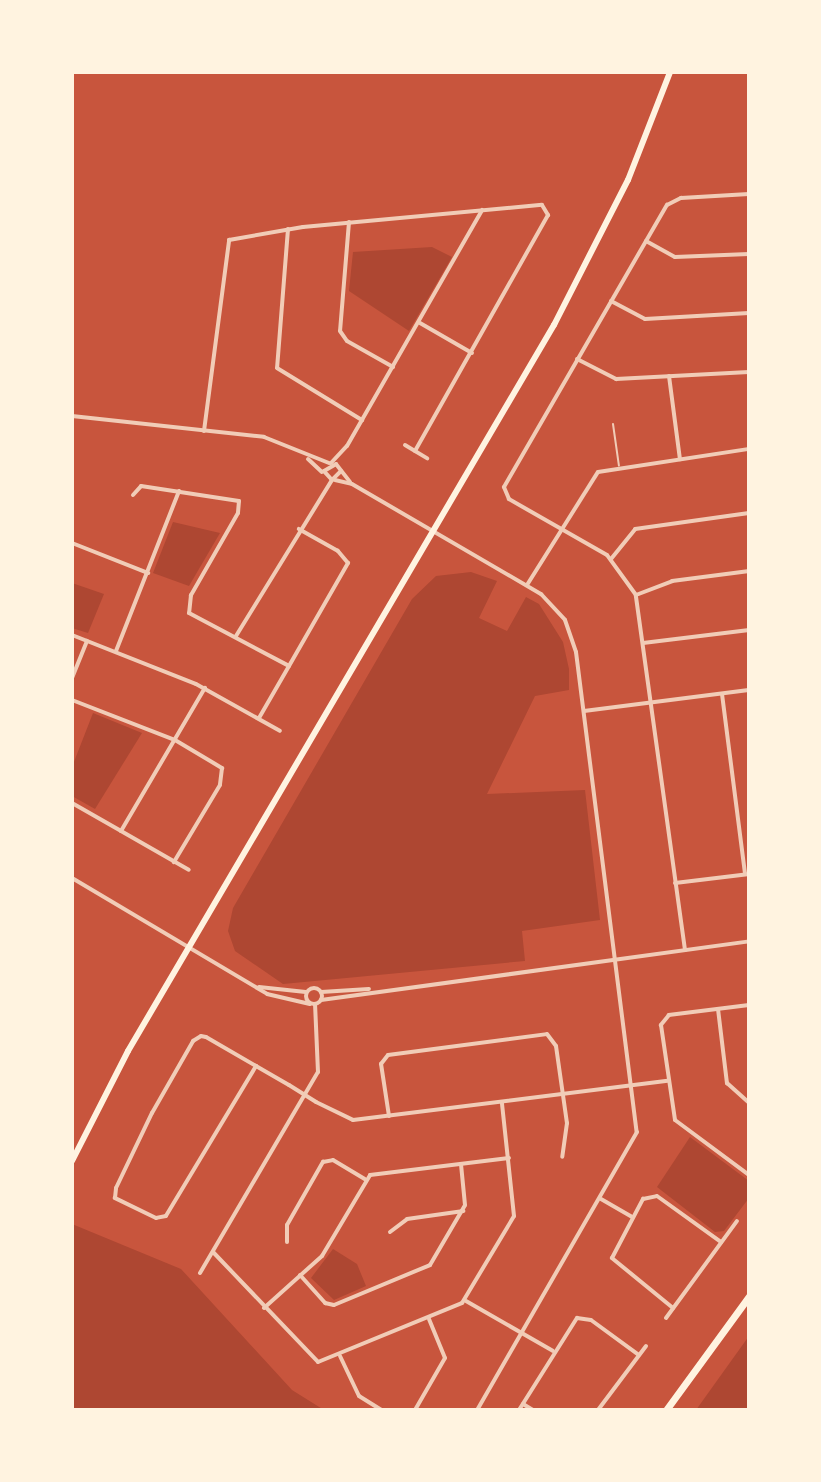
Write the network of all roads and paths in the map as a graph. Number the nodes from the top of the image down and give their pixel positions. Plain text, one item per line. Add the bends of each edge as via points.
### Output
1 (670, 72) edge
2 (749, 194) edge
3 (482, 210) junction
4 (349, 222) junction
5 (288, 229) junction
6 (646, 241) junction
7 (749, 254) edge
8 (611, 301) junction
9 (749, 313) edge
10 (420, 323) junction
11 (472, 353) junction
12 (577, 359) junction
13 (393, 367) junction
14 (749, 372) edge
15 (669, 376) junction
16 (73, 416) edge
17 (362, 420) junction
18 (613, 424) dead end
19 (72, 426) edge
20 (204, 431) junction
21 (405, 445) dead end
22 (749, 449) edge
23 (415, 451) junction
24 (343, 452) junction
25 (306, 458) junction
26 (427, 458) dead end
27 (680, 459) junction
28 (330, 463) junction
29 (619, 466) junction
30 (340, 469) junction
31 (325, 475) junction
32 (333, 480) junction
33 (352, 484) junction
34 (179, 491) junction
35 (321, 492) junction
36 (133, 495) dead end
37 (749, 513) edge
38 (560, 528) junction
39 (299, 529) junction
40 (435, 533) junction
41 (72, 543) edge
42 (611, 559) junction
43 (749, 571) edge
44 (148, 573) junction
45 (527, 585) junction
46 (636, 595) junction
47 (749, 630) edge
48 (72, 635) edge
49 (236, 636) junction
50 (87, 641) junction
51 (643, 643) junction
52 (116, 651) junction
53 (289, 666) junction
54 (72, 678) edge
55 (205, 688) junction
56 (749, 690) edge
57 (722, 694) junction
58 (72, 700) edge
59 (650, 703) junction
60 (584, 711) junction
61 (259, 718) junction
62 (280, 731) dead end
63 (175, 740) junction
64 (72, 803) edge
65 (121, 831) junction
66 (174, 862) junction
67 (189, 870) dead end
68 (747, 874) edge
69 (72, 878) edge
70 (675, 883) junction
71 (749, 941) edge
72 (191, 948) junction
73 (685, 950) junction
74 (616, 959) junction
75 (253, 985) junction
76 (391, 988) junction
77 (306, 992) junction
78 (321, 992) junction
79 (321, 1000) junction
80 (312, 1004) junction
81 (749, 1005) edge
82 (718, 1009) junction
83 (256, 1066) junction
84 (668, 1081) junction
85 (634, 1085) junction
86 (304, 1095) junction
87 (562, 1095) junction
88 (502, 1102) junction
89 (749, 1103) edge
90 (389, 1116) junction
91 (562, 1157) dead end
92 (509, 1158) junction
93 (72, 1161) edge
94 (461, 1164) junction
95 (749, 1175) edge
96 (365, 1179) junction
97 (601, 1199) junction
98 (463, 1211) junction
99 (632, 1217) junction
100 (737, 1221) dead end
101 (390, 1232) dead end
102 (287, 1242) dead end
103 (721, 1242) junction
104 (213, 1252) junction
105 (200, 1273) dead end
106 (300, 1275) junction
107 (749, 1296) edge
108 (466, 1301) junction
109 (264, 1308) junction
110 (673, 1308) junction
111 (429, 1318) junction
112 (666, 1318) dead end
113 (522, 1334) junction
114 (646, 1346) dead end
115 (553, 1351) junction
116 (639, 1355) junction
117 (340, 1356) junction
118 (523, 1404) junction
119 (381, 1410) edge
120 (415, 1410) edge
121 (477, 1410) edge
122 (519, 1410) edge
123 (533, 1410) edge
124 (598, 1410) edge
125 (666, 1410) edge

1 - 40 main road via 601,239
2 - 6 street via 673,200
3 - 4 street
3 - 10 street
3 - 11 street via 539,204 548,215
4 - 5 street
4 - 13 street via 340,331 347,341
5 - 17 street via 277,368
5 - 20 street via 225,244
6 - 7 street via 675,257
6 - 8 street
8 - 9 street via 645,319
8 - 12 street
10 - 11 street
10 - 13 street
11 - 23 street
12 - 15 street via 616,379
12 - 38 street via 504,487 509,499
13 - 17 street
14 - 15 street
15 - 27 street
16 - 19 street
16 - 20 street
17 - 24 street
18 - 29 lane
20 - 25 street via 264,437
21 - 23 street
22 - 27 street
23 - 26 street
24 - 28 street
24 - 30 street
25 - 28 street
25 - 31 street
27 - 29 street
28 - 30 street
28 - 31 street
29 - 38 street via 589,479
30 - 32 street
30 - 33 street
31 - 32 street
31 - 35 street
32 - 33 street
32 - 35 street
33 - 40 street
34 - 36 street via 141,486
34 - 44 street
34 - 49 street via 234,498 240,504 188,609
35 - 39 street
37 - 42 street via 635,529
38 - 42 street
38 - 45 street
39 - 49 street
39 - 53 street via 348,563
40 - 45 street
40 - 72 main road
41 - 44 street
42 - 46 street
43 - 46 street via 672,581
44 - 52 street
45 - 60 street via 551,602 568,627
46 - 51 street
47 - 51 street
48 - 50 street
49 - 53 street
50 - 52 street
50 - 54 street
51 - 59 street
52 - 55 street
53 - 61 street
55 - 61 street
55 - 63 street
56 - 57 street
57 - 59 street
57 - 68 street
58 - 63 street
59 - 60 street
59 - 70 street
60 - 74 street
61 - 62 street
63 - 65 street
63 - 66 street via 217,763 224,776
64 - 65 street
65 - 66 street
66 - 67 street
68 - 70 street
69 - 72 street
70 - 73 street
71 - 73 street
72 - 75 street
72 - 93 main road via 110,1082
73 - 74 street
74 - 76 street
74 - 85 street
75 - 77 street
75 - 80 street via 279,999
76 - 78 street
76 - 79 street
77 - 78 street via 312,987
77 - 80 street
78 - 79 street
79 - 80 street
80 - 86 street via 321,1063
81 - 82 street
82 - 84 street via 664,1019
82 - 89 street via 727,1083
83 - 83 street via 166,1216 156,1218 115,1198 125,1168 193,1041 206,1037
83 - 86 street
84 - 85 street
84 - 95 street via 675,1120
85 - 87 street
85 - 97 street via 637,1132
86 - 90 street via 353,1120
86 - 104 street
87 - 88 street
87 - 90 street via 556,1046 544,1034 388,1055 381,1064
87 - 91 street via 568,1135
88 - 90 street
88 - 92 street
92 - 94 street
92 - 108 street via 514,1216
94 - 96 street
94 - 98 street
96 - 102 street via 333,1160 323,1162 287,1225
96 - 106 street via 322,1256
97 - 99 street
97 - 113 street
98 - 101 street via 407,1219
98 - 106 street via 430,1265 334,1305
99 - 103 street via 643,1199 654,1195
99 - 110 street via 613,1249 615,1264
100 - 103 street
103 - 110 street
104 - 105 street
104 - 109 street
106 - 109 street
107 - 125 main road
108 - 111 street
108 - 113 street
109 - 117 street via 311,1359 323,1362
110 - 112 street
111 - 117 street
111 - 120 street via 445,1358
113 - 115 street
113 - 121 street
114 - 116 street
115 - 116 street via 569,1324 582,1317
115 - 118 street
116 - 124 street
117 - 119 street via 359,1396
118 - 122 street
118 - 123 street

